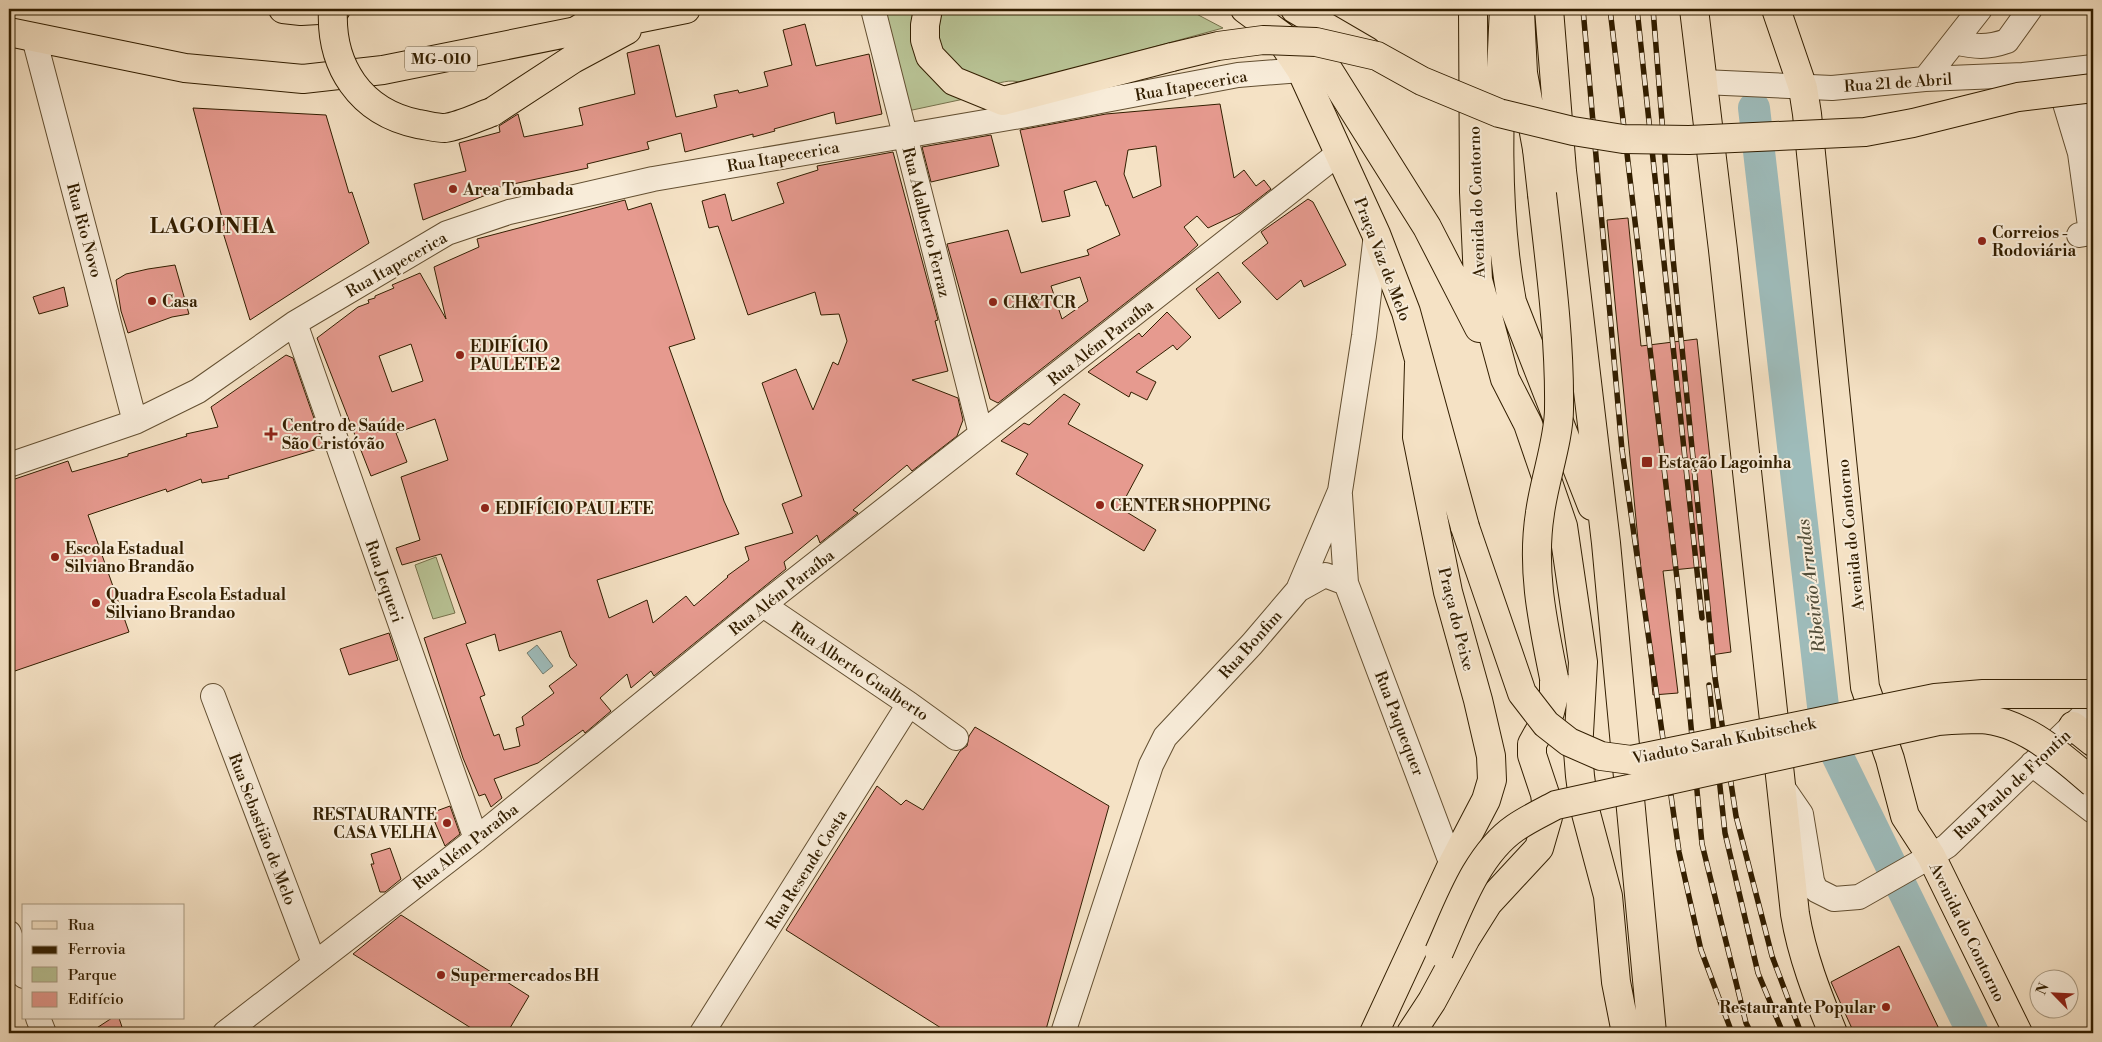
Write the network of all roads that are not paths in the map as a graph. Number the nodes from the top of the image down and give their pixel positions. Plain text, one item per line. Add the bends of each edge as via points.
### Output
1 (334, 9) edge
2 (611, 9) edge
3 (686, 9) edge
4 (873, 9) edge
5 (928, 9) edge
6 (1245, 9) edge
7 (1295, 9) edge
8 (1465, 9) edge
9 (1473, 9) edge
10 (1504, 9) edge
11 (1520, 9) edge
12 (1536, 9) edge
13 (1549, 9) edge
14 (1694, 9) edge
15 (1776, 9) edge
16 (1980, 9) edge
17 (2030, 9) edge
18 (292, 10) edge
19 (649, 18) junction
20 (576, 31) junction
21 (1276, 33) junction
22 (21, 35) edge
23 (1472, 37) junction
24 (2007, 41) junction
25 (1955, 42) junction
26 (1377, 56) junction
27 (2093, 67) edge
28 (1301, 70) junction
29 (2023, 75) junction
30 (1925, 79) junction
31 (1703, 82) junction
32 (1803, 88) junction
33 (2093, 88) edge
34 (2064, 100) junction
35 (1003, 101) junction
36 (2093, 126) edge
37 (905, 135) junction
38 (1537, 150) junction
39 (1339, 153) junction
40 (1376, 234) junction
41 (2079, 235) dead end
42 (295, 323) junction
43 (1419, 364) junction
44 (1505, 379) junction
45 (135, 422) junction
46 (981, 434) junction
47 (9, 465) edge
48 (1340, 491) junction
49 (1465, 526) joint
50 (1606, 543) junction
51 (1346, 582) junction
52 (1298, 590) junction
53 (763, 605) junction
54 (213, 696) dead end
55 (909, 704) junction
56 (2089, 716) edge
57 (956, 738) dead end
58 (1731, 740) junction
59 (1820, 746) junction
60 (2032, 764) junction
61 (1779, 782) junction
62 (2093, 782) edge
63 (2093, 811) edge
64 (476, 839) junction
65 (1931, 856) junction
66 (1452, 865) junction
67 (9, 934) edge
68 (314, 963) junction
69 (22, 970) edge
70 (1616, 982) junction
71 (39, 1020) edge
72 (44, 1033) edge
73 (225, 1033) edge
74 (702, 1033) edge
75 (1063, 1033) edge
76 (1374, 1033) edge
77 (1402, 1033) edge
78 (1411, 1033) edge
79 (1613, 1033) edge
80 (1626, 1033) edge
81 (1652, 1033) edge
82 (1833, 1033) edge
83 (2018, 1033) edge

1 - 18 main road
1 - 19 main road, bridge via 332,29 339,60 358,92 379,109 404,121 445,128 492,112 573,59
2 - 20 main road
3 - 19 main road, MG-010
4 - 37 street, Rua Adalberto Ferraz
5 - 35 main road via 924,24 930,56 954,81
6 - 21 main road
7 - 26 main road, bridge
8 - 23 main road
9 - 23 main road, Avenida do Contorno
10 - 50 main road, Avenida do Contorno via 1500,160 1507,280 1512,302
11 - 38 main road via 1523,73
12 - 38 main road
13 - 50 main road, Avenida do Contorno via 1562,171
14 - 31 main road
15 - 32 main road, Avenida do Contorno
16 - 25 street
17 - 24 street
19 - 20 main road, MG-010
20 - 22 main road, MG-010 via 383,70 303,79 185,68
21 - 28 main road, Praça Vaz de Melo
21 - 44 main road via 1329,71 1426,227
22 - 45 street, Rua Rio Novo
23 - 44 main road, Avenida do Contorno via 1478,280
24 - 25 street via 1990,48
24 - 29 street
25 - 30 street
26 - 33 main road, bridge via 1422,81 1499,113 1573,131 1623,138 1689,140 1864,132 2018,97
26 - 35 main road, bridge via 1316,42 1263,40 1218,46
27 - 29 street, Rua 21 de Abril
28 - 37 street, Rua Itapecerica via 1238,75
28 - 39 main road, Praça Vaz de Melo
29 - 30 street, Rua 21 de Abril
29 - 34 street
30 - 32 street, Rua 21 de Abril
31 - 32 street, Rua 21 de Abril
31 - 61 main road
32 - 65 main road, Avenida do Contorno via 1865,687 1890,759 1905,816
34 - 36 street
34 - 41 street via 2080,153 2091,233
35 - 37 street, Rua Itapecerica via 923,125
37 - 42 street, Rua Itapecerica via 653,179 509,212 447,233
37 - 46 street, Rua Adalberto Ferraz
38 - 78 main road, bridge via 1558,344 1559,412 1540,514 1536,569 1538,598 1554,678 1554,696 1550,712 1532,744 1548,817 1540,848 1488,903
39 - 40 main road, Praça Vaz de Melo
39 - 46 street, Rua Além Paraíba
40 - 43 main road, Praça Vaz de Melo via 1406,312
40 - 48 street, Rua Bonfim
42 - 45 street, Rua Itapecerica via 198,391
42 - 64 street, Rua Jequeri
43 - 49 main road, Praça Vaz de Melo
43 - 66 main road, Praça do Peixe via 1417,437 1448,592 1491,756 1492,780 1486,800
44 - 70 main road, Avenida do Contorno via 1528,424 1563,526 1583,662 1578,751 1580,776 1584,806 1608,896
45 - 47 street, Rua Itapecerica
46 - 53 street, Rua Além Paraíba
48 - 51 street, Rua Paquequer
48 - 52 street, Rua Bonfim
49 - 58 main road, Viaduto Sarah Kubitschek, bridge via 1522,693 1546,724 1569,742 1601,756 1631,760
50 - 81 main road, Avenida do Contorno
51 - 52 street via 1325,575
51 - 66 street, Rua Paquequer
52 - 75 street, Rua Bonfim via 1165,737 1151,766
53 - 55 street, Rua Alberto Gualberto
53 - 64 street, Rua Além Paraíba
54 - 68 street, Rua Sebastião de Melo
55 - 57 street, Rua Alberto Gualberto
55 - 74 street, Rua Resende Costa
56 - 58 main road, Viaduto Sarah Kubitschek, bridge via 1983,694 1935,698
56 - 60 street, Rua Paulo de Frontin
58 - 59 main road, bridge
59 - 62 main road, Viaduto Sarah Kubitschek, bridge via 1938,721 1982,719 2023,730
59 - 77 main road, Viaduto Sarah Kubitschek, bridge via 1556,805 1514,828 1488,854 1465,893
60 - 63 street
60 - 65 street, Rua Paulo de Frontin via 1947,846
61 - 65 street, Rua Paulo de Frontin via 1801,814 1816,890 1834,899 1858,897
61 - 82 main road via 1800,942 1808,972
64 - 68 street, Rua Além Paraíba
65 - 83 main road, Avenida do Contorno
66 - 76 main road, Praça do Peixe
67 - 69 street
68 - 73 street, Rua Além Paraíba
70 - 79 street
70 - 80 main road, Avenida do Contorno
71 - 72 street

